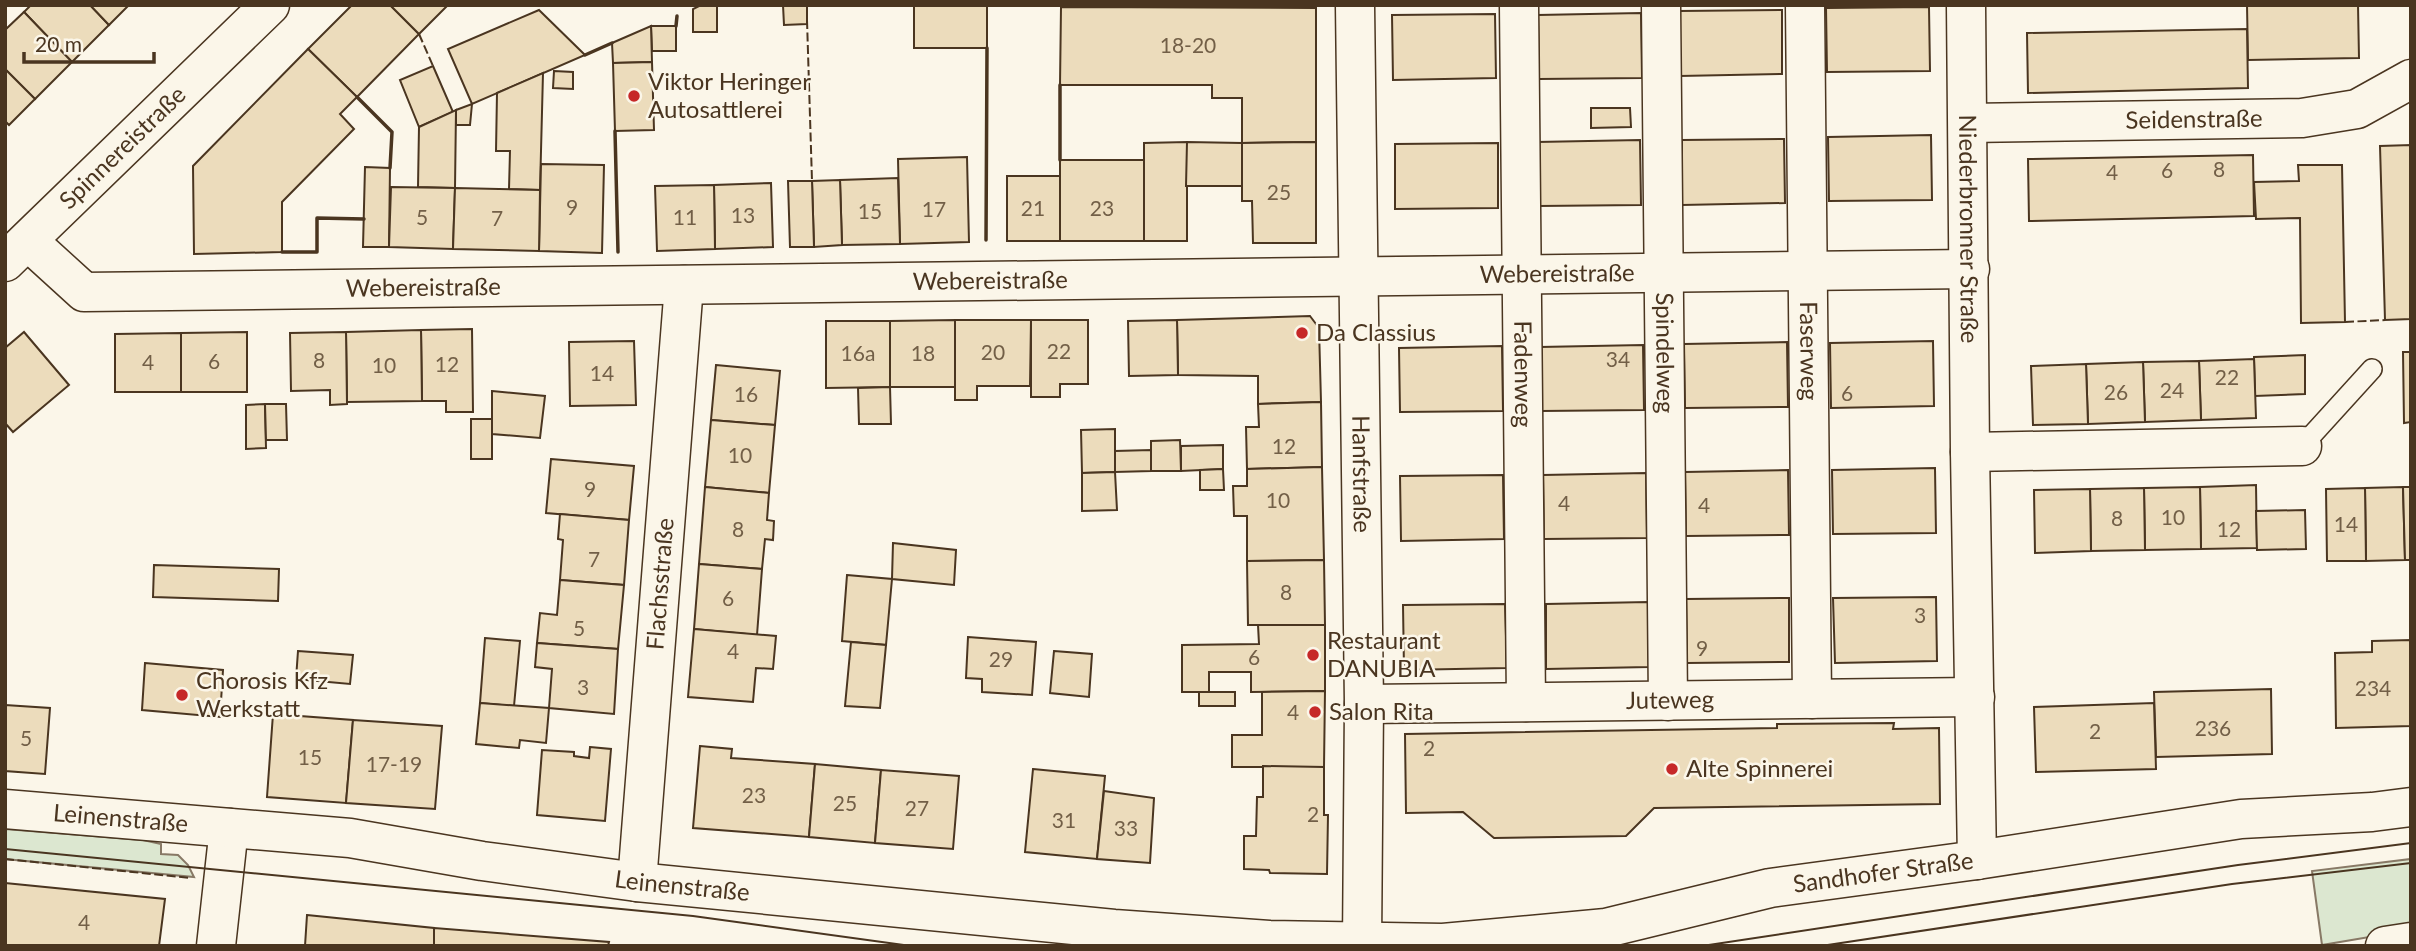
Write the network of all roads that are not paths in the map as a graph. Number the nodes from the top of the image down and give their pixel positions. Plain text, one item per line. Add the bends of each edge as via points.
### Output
1 (270, 5) edge
2 (1354, 5) edge
3 (1519, 5) edge
4 (1661, 5) edge
5 (1805, 5) edge
6 (1966, 5) edge
7 (2411, 79) edge
8 (1968, 123) junction
9 (17, 251) edge
10 (1970, 269) junction
11 (1808, 271) junction
12 (1664, 273) junction
13 (1521, 275) junction
14 (1359, 276) junction
15 (684, 285) junction
16 (2372, 369) dead end
17 (2301, 446) joint
18 (1970, 452) junction
19 (1975, 697) junction
20 (1812, 699) junction
21 (1668, 701) junction
22 (1525, 702) junction
23 (1364, 704) junction
24 (2411, 807) edge
25 (5, 809) edge
26 (229, 828) junction
27 (1978, 860) junction
28 (637, 882) junction
29 (2411, 942) edge
30 (1362, 944) edge
31 (216, 946) edge
32 (2385, 946) edge

1 - 9 street, Spinnereistraße
2 - 14 street, Hanfstraße
3 - 13 street, Fadenweg
4 - 12 street, Spindelweg
5 - 11 street, Faserweg
6 - 8 street, Niederbronner Straße
7 - 8 street, Seidenstraße via 2357,109 2302,118
8 - 10 street, Niederbronner Straße
9 - 15 street, Webereistraße via 84,292
10 - 11 street, Webereistraße
10 - 18 street, Niederbronner Straße
11 - 12 street, Webereistraße
11 - 20 street, Faserweg
12 - 13 street, Webereistraße
12 - 21 street, Spindelweg
13 - 14 street, Webereistraße
13 - 22 street, Fadenweg
14 - 15 street, Webereistraße
14 - 23 street, Hanfstraße
15 - 28 street, Flachsstraße
16 - 17 lane
17 - 18 street
18 - 19 street, Niederbronner Straße
19 - 20 street, Juteweg
19 - 27 street, Niederbronner Straße
20 - 21 street, Juteweg
21 - 22 street, Juteweg
22 - 23 street, Juteweg
23 - 30 street, Hanfstraße
24 - 27 street, Sandhofer Straße via 2241,819
25 - 26 street, Leinenstraße
26 - 28 street, Leinenstraße via 350,838
26 - 31 street
27 - 30 street, Sandhofer Straße via 1770,888 1606,928 1443,943
28 - 30 street, Leinenstraße via 1114,929
29 - 32 street

